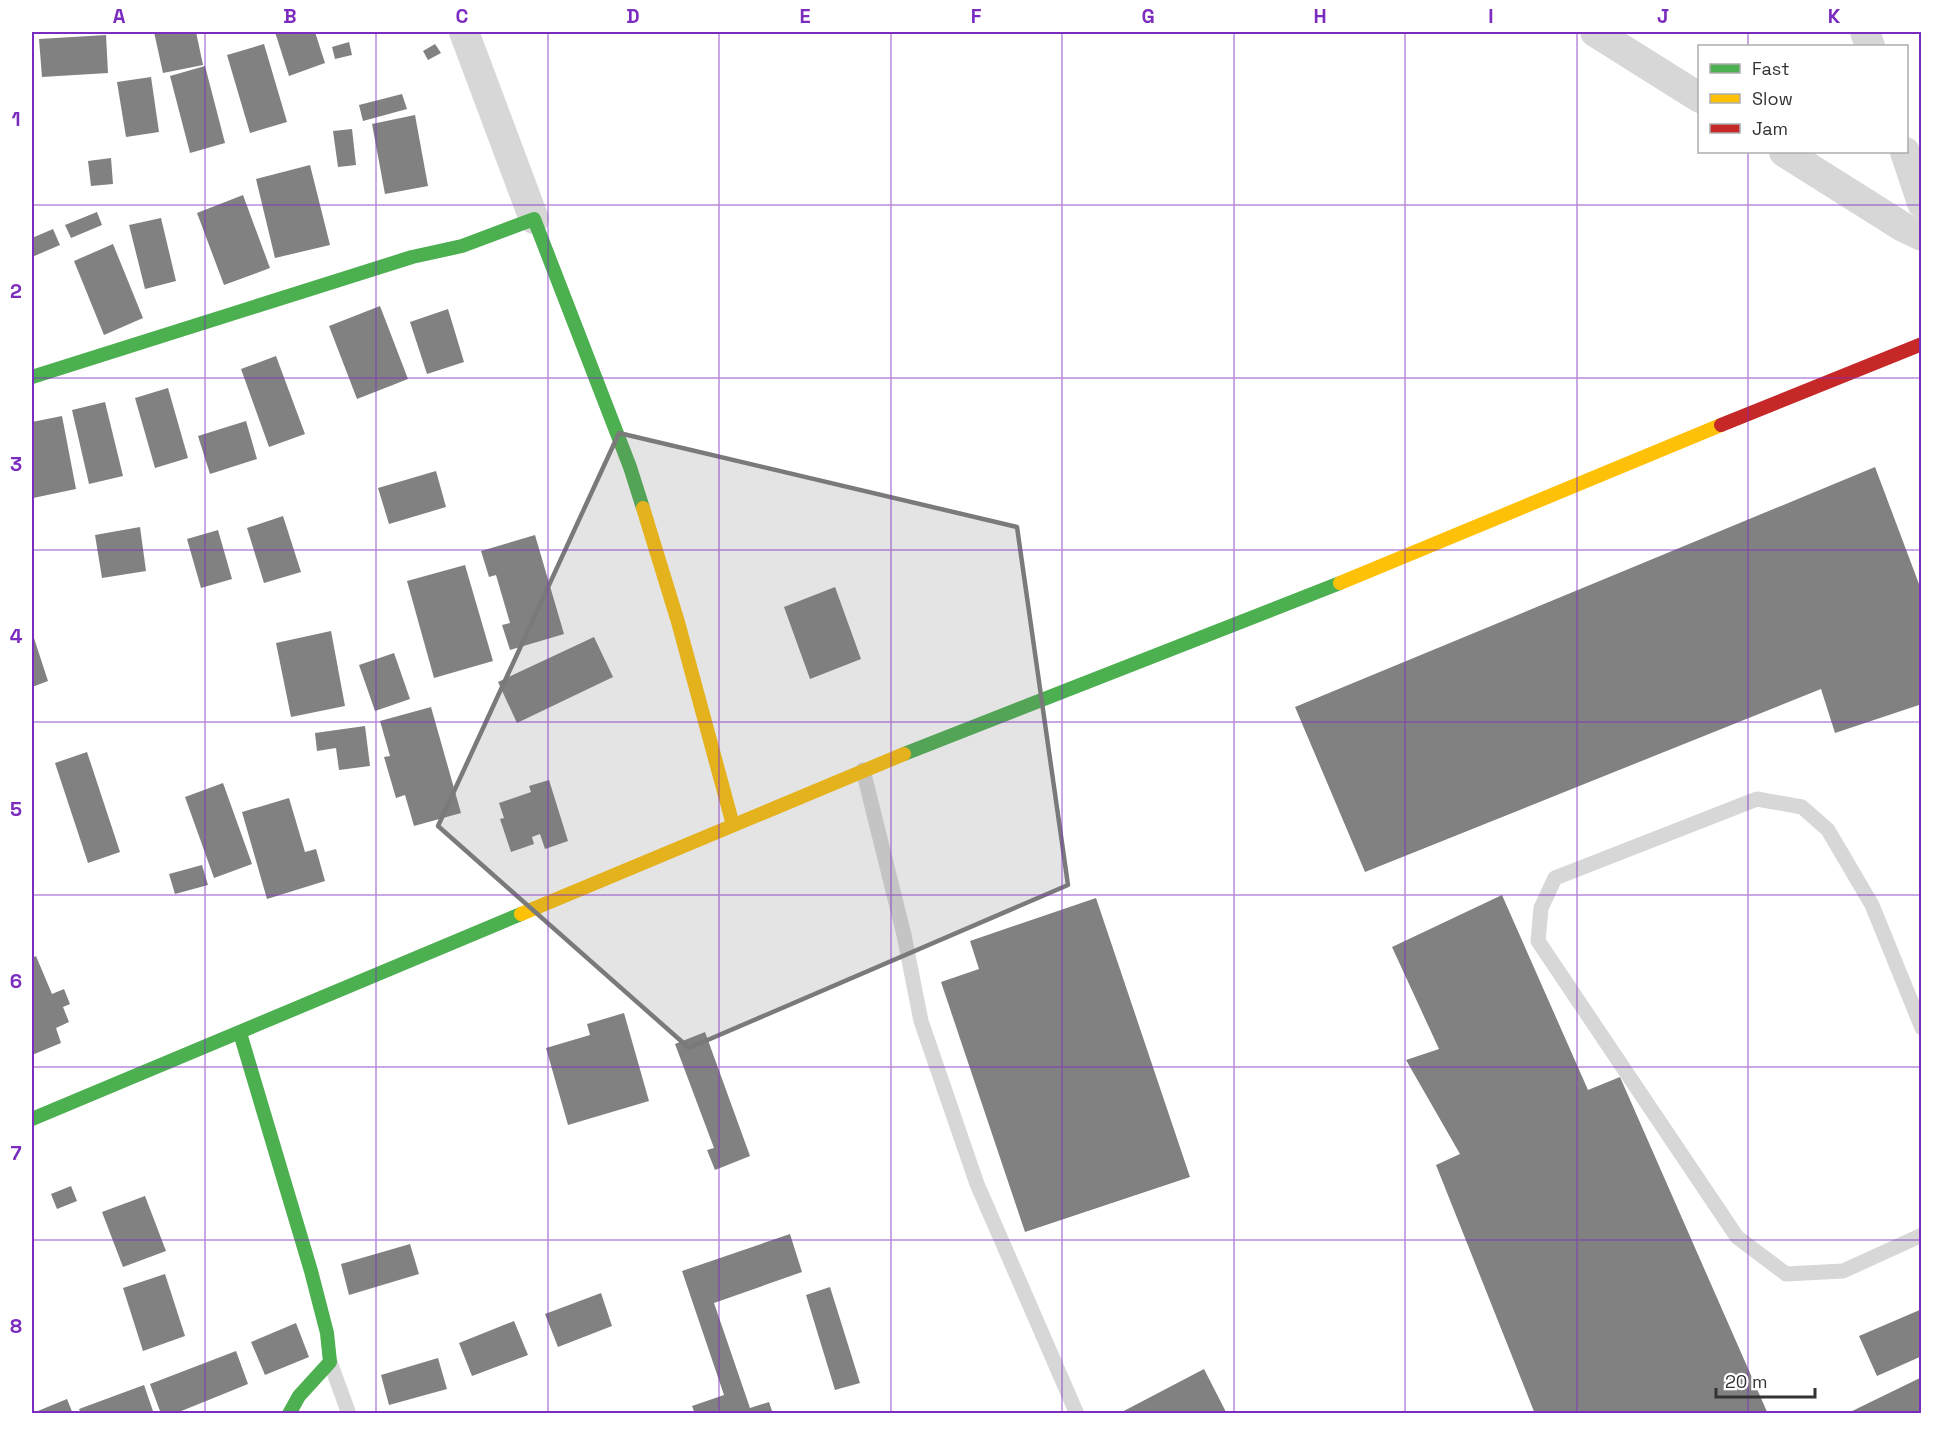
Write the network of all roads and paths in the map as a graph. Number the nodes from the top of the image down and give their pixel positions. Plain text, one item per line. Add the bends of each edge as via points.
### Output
1 (464, 32) edge
2 (1595, 32) edge
3 (1698, 97) edge
4 (1786, 153) edge
5 (1905, 153) edge
6 (1922, 203) edge
7 (534, 219) junction
8 (1922, 236) edge
9 (1922, 344) edge
10 (32, 377) edge
11 (863, 770) junction
12 (733, 825) junction
13 (1922, 1028) edge
14 (240, 1033) junction
15 (32, 1119) edge
16 (1922, 1235) edge
17 (330, 1362) junction
18 (289, 1413) edge
19 (349, 1413) edge
20 (1077, 1413) edge

1 - 7 street
2 - 3 street
4 - 8 street
5 - 6 street
7 - 10 street via 462,246 412,257
7 - 12 street via 633,478 678,622
9 - 11 street via 1296,601
11 - 12 street
11 - 20 lane via 904,934 921,1021 977,1184
12 - 14 street
13 - 16 lane via 1872,904 1828,830 1802,807 1757,799 1555,878 1541,908 1538,941 1737,1237 1786,1274 1844,1271
14 - 15 street
14 - 17 street via 311,1271
17 - 18 street
17 - 19 lane

